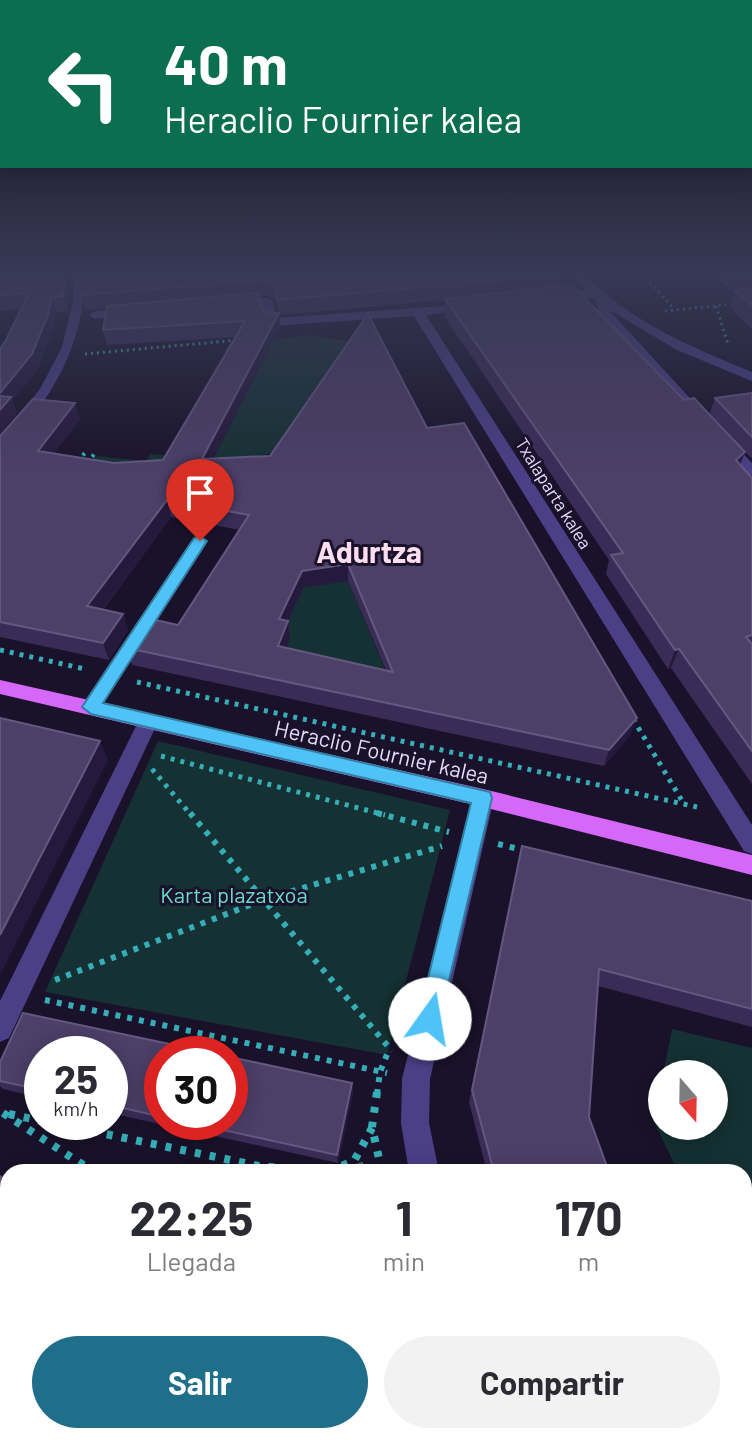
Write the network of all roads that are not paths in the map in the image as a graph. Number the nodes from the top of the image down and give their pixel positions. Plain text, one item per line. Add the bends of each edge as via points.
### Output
1 (72, 341) edge
2 (436, 341) edge
3 (629, 341) edge
4 (676, 341) edge
5 (640, 353) junction
6 (702, 356) junction
7 (752, 377) edge
8 (0, 447) edge
9 (752, 472) edge
10 (200, 541) dead end
11 (0, 687) edge
12 (91, 707) junction
13 (148, 722) junction
14 (483, 798) junction
15 (752, 844) edge
16 (752, 865) edge
17 (0, 1029) edge
18 (423, 1164) edge

1 - 8 street via 35,407
2 - 15 street, Txalaparta kalea
3 - 5 street
4 - 6 street
5 - 6 street
5 - 9 street
6 - 7 street
10 - 12 street
11 - 12 main road, Heraclio Fournier kalea
12 - 13 main road, Heraclio Fournier kalea
13 - 14 main road, Heraclio Fournier kalea
13 - 17 street
14 - 16 main road, Heraclio Fournier kalea
14 - 18 street via 416,1079 415,1123

